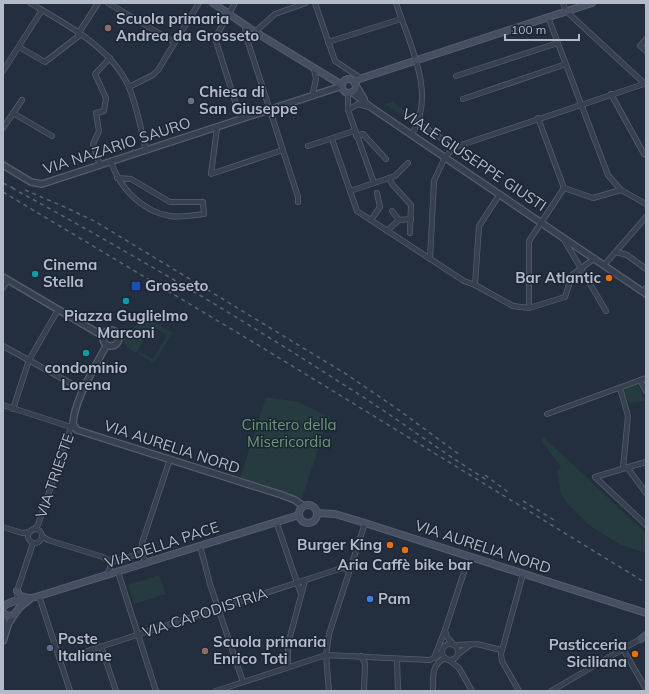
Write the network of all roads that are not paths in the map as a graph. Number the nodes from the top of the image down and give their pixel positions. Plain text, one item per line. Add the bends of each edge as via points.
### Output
1 (30, 3) edge
2 (98, 3) edge
3 (108, 3) edge
4 (198, 3) edge
5 (212, 3) edge
6 (235, 3) edge
7 (306, 3) edge
8 (315, 3) edge
9 (396, 3) edge
10 (563, 3) edge
11 (592, 3) edge
12 (42, 10) junction
13 (566, 11) junction
14 (229, 14) junction
15 (548, 17) junction
16 (401, 19) junction
17 (245, 25) junction
18 (255, 32) junction
19 (79, 34) junction
20 (646, 39) edge
21 (174, 42) junction
22 (328, 42) junction
23 (558, 43) junction
24 (19, 47) junction
25 (646, 51) edge
26 (110, 58) junction
27 (415, 61) junction
28 (566, 64) junction
29 (314, 69) junction
30 (3, 71) edge
31 (456, 76) dead end
32 (332, 78) junction
33 (362, 79) junction
34 (352, 82) junction
35 (645, 84) edge
36 (342, 86) junction
37 (128, 87) junction
38 (350, 93) junction
39 (611, 94) junction
40 (312, 96) junction
41 (463, 99) dead end
42 (22, 100) dead end
43 (581, 103) junction
44 (372, 108) junction
45 (270, 110) junction
46 (348, 110) junction
47 (13, 113) junction
48 (538, 118) junction
49 (241, 120) junction
50 (418, 123) junction
51 (3, 128) edge
52 (217, 128) junction
53 (354, 131) junction
54 (412, 134) junction
55 (52, 136) dead end
56 (356, 136) junction
57 (332, 139) junction
58 (308, 146) dead end
59 (455, 147) junction
60 (283, 150) junction
61 (146, 151) junction
62 (644, 154) dead end
63 (446, 157) junction
64 (386, 159) dead end
65 (111, 162) junction
66 (408, 163) dead end
67 (3, 165) edge
68 (100, 165) junction
69 (117, 178) junction
70 (389, 178) junction
71 (374, 183) junction
72 (564, 188) junction
73 (621, 190) junction
74 (350, 191) junction
75 (377, 193) dead end
76 (500, 194) junction
77 (298, 202) dead end
78 (646, 204) edge
79 (392, 211) dead end
80 (646, 217) edge
81 (411, 219) junction
82 (371, 220) junction
83 (399, 220) junction
84 (541, 221) junction
85 (387, 231) junction
86 (410, 233) dead end
87 (561, 234) junction
88 (616, 252) junction
89 (595, 258) junction
90 (430, 259) junction
91 (604, 264) junction
92 (581, 268) junction
93 (646, 269) edge
94 (6, 278) edge
95 (475, 285) junction
96 (3, 288) edge
97 (645, 291) edge
98 (529, 308) junction
99 (58, 310) junction
100 (606, 311) dead end
101 (103, 336) junction
102 (3, 346) edge
103 (106, 346) junction
104 (29, 360) junction
105 (646, 378) edge
106 (640, 380) junction
107 (620, 388) junction
108 (84, 390) junction
109 (646, 391) edge
110 (3, 405) edge
111 (13, 409) junction
112 (547, 414) dead end
113 (73, 421) junction
114 (71, 428) junction
115 (78, 430) junction
116 (170, 459) junction
117 (646, 462) edge
118 (625, 468) junction
119 (646, 493) edge
120 (303, 506) junction
121 (317, 513) junction
122 (299, 515) junction
123 (276, 521) junction
124 (365, 523) junction
125 (646, 525) edge
126 (3, 527) edge
127 (32, 531) junction
128 (42, 536) junction
129 (33, 542) junction
130 (200, 546) junction
131 (142, 553) junction
132 (473, 557) junction
133 (112, 562) junction
134 (146, 564) junction
135 (349, 571) junction
136 (118, 572) junction
137 (523, 574) junction
138 (107, 576) junction
139 (305, 581) junction
140 (297, 583) junction
141 (17, 591) junction
142 (39, 596) junction
143 (301, 596) junction
144 (31, 598) junction
145 (19, 603) junction
146 (5, 604) edge
147 (218, 608) junction
148 (15, 613) junction
149 (4, 614) edge
150 (646, 614) edge
151 (3, 626) edge
152 (445, 630) junction
153 (139, 634) junction
154 (644, 637) edge
155 (3, 641) edge
156 (474, 644) junction
157 (454, 645) junction
158 (101, 646) junction
159 (445, 646) junction
160 (623, 649) junction
161 (501, 650) junction
162 (442, 652) junction
163 (326, 655) junction
164 (360, 656) junction
165 (458, 656) junction
166 (397, 659) junction
167 (431, 659) junction
168 (447, 659) junction
169 (60, 660) junction
170 (288, 667) junction
171 (434, 668) junction
172 (459, 668) junction
173 (243, 682) junction
174 (646, 689) edge
175 (70, 691) edge
176 (116, 691) edge
177 (156, 691) edge
178 (216, 691) edge
179 (329, 691) edge
180 (364, 691) edge
181 (398, 691) edge
182 (433, 691) edge
183 (472, 691) edge
184 (519, 691) edge
185 (551, 691) edge

1 - 12 street
2 - 19 street
3 - 21 street
4 - 21 street
5 - 14 main road
6 - 14 street
7 - 18 street via 275,14
8 - 22 street
9 - 16 street
10 - 13 street
11 - 13 main road
12 - 19 street
12 - 24 street
13 - 15 main road
13 - 35 street
14 - 17 main road
14 - 49 street via 215,38
15 - 23 street
15 - 27 main road
16 - 22 street
16 - 27 street
17 - 18 main road
17 - 45 street via 246,36
18 - 29 main road
19 - 24 street via 45,62
19 - 26 street
20 - 25 street via 640,46
21 - 37 street via 153,75
22 - 33 street via 335,61
23 - 28 street
23 - 31 street
24 - 30 street
26 - 37 street
26 - 68 street via 95,74 106,98 104,111 96,113 99,131 93,144
27 - 33 main road
27 - 50 street via 422,87
28 - 41 street
28 - 43 street
29 - 32 main road
29 - 40 street via 316,79
32 - 34 main road
32 - 36 main road, VIALE GIUSEPPE GIUSTI
33 - 34 main road
34 - 36 main road
34 - 38 main road
34 - 44 street, VIALE GIUSEPPE GIUSTI
35 - 39 street
36 - 38 main road, VIALE GIUSEPPE GIUSTI via 344,91
36 - 40 street, VIA NAZARIO SAURO
37 - 61 street
38 - 44 street, VIALE GIUSEPPE GIUSTI
38 - 46 street
39 - 43 street
39 - 62 street
40 - 45 street, VIA NAZARIO SAURO
42 - 47 street
43 - 48 street
43 - 73 street via 608,175
44 - 46 street via 358,104
44 - 54 street, VIALE GIUSEPPE GIUSTI
45 - 49 street, VIA NAZARIO SAURO
45 - 60 street
46 - 53 street
47 - 51 street
47 - 55 street
48 - 59 street
48 - 72 street
49 - 52 street, VIA NAZARIO SAURO
50 - 54 street
50 - 59 street
52 - 60 street via 211,174
52 - 61 street, VIA NAZARIO SAURO
53 - 56 street
53 - 57 street
54 - 63 street, VIALE GIUSEPPE GIUSTI
56 - 64 street via 363,134
56 - 71 street
57 - 58 street
57 - 74 street
59 - 63 street
60 - 77 street
61 - 65 street, VIA NAZARIO SAURO
63 - 76 street, VIALE GIUSEPPE GIUSTI
63 - 90 street via 434,181
65 - 68 street, VIA NAZARIO SAURO
65 - 69 street
66 - 70 street via 395,176
67 - 68 street, VIA NAZARIO SAURO via 36,184 50,182
69 - 69 street via 132,198 158,213 171,216 204,214 203,202 170,202 131,179
70 - 71 street
70 - 81 street via 411,205
71 - 74 street
72 - 73 street via 593,198
72 - 84 street
73 - 78 street
74 - 82 street via 357,211
75 - 82 street via 380,207
76 - 84 street, VIALE GIUSEPPE GIUSTI
76 - 95 street via 479,226
79 - 83 street
80 - 88 street
81 - 83 street
81 - 86 street
82 - 85 street
83 - 85 street
84 - 87 street, VIALE GIUSEPPE GIUSTI
84 - 98 street via 528,241
85 - 90 street
87 - 89 street, VIALE GIUSEPPE GIUSTI
87 - 92 street, VIALE GIUSEPPE GIUSTI
88 - 91 street
88 - 93 street via 627,255
89 - 91 street, VIALE GIUSEPPE GIUSTI
89 - 92 street
90 - 95 street via 464,281
91 - 97 street, VIALE GIUSEPPE GIUSTI
92 - 98 street via 572,275 565,297
92 - 100 street, VIALE GIUSEPPE GIUSTI
94 - 96 street
94 - 99 street
95 - 98 street via 513,306
99 - 101 street
99 - 104 street
101 - 103 street
101 - 103 street via 109,330 118,334 119,340 115,345
102 - 104 street
103 - 108 street, VIA TRIESTE
104 - 108 street
104 - 111 street
105 - 106 street
106 - 107 street
106 - 109 street
107 - 112 street
107 - 118 street via 628,416
108 - 113 street, VIA TRIESTE
110 - 111 street
111 - 114 street
113 - 114 street, VIA TRIESTE
113 - 115 street, VIA TRIESTE
114 - 115 street
114 - 127 street, VIA TRIESTE via 38,525
115 - 116 street, VIA AURELIA NORD
116 - 120 street, VIA AURELIA NORD via 282,495
116 - 131 street via 142,543
117 - 118 street
118 - 119 street
118 - 125 street via 596,477
120 - 121 main road, VIA AURELIA NORD via 313,506
120 - 122 main road
121 - 122 main road via 316,518 309,523 304,522
121 - 124 main road, VIA AURELIA NORD via 335,514
122 - 123 main road, VIA DELLA PACE
123 - 130 main road, VIA DELLA PACE
123 - 140 street
124 - 132 main road, VIA AURELIA NORD
124 - 135 street
126 - 127 street via 22,533
127 - 128 street via 39,531
127 - 129 street via 28,537
128 - 129 street via 38,542
128 - 133 street
129 - 141 street
130 - 134 main road, VIA DELLA PACE
130 - 147 street
131 - 133 street
131 - 134 street
132 - 137 main road, VIA AURELIA NORD
132 - 152 street via 465,569
133 - 138 street
134 - 136 main road, VIA DELLA PACE
135 - 139 street, VIA CAPODISTRIA via 341,569
135 - 163 street via 329,634
136 - 138 main road, VIA DELLA PACE
136 - 153 street
137 - 150 main road, VIA AURELIA NORD
137 - 161 street
138 - 142 main road, VIA DELLA PACE
139 - 140 street, VIA CAPODISTRIA
139 - 143 street
140 - 143 street
140 - 147 street, VIA CAPODISTRIA
141 - 144 main road via 22,597
141 - 145 street
141 - 146 street
142 - 144 main road, VIA DELLA PACE
142 - 169 street
143 - 170 street via 288,644
144 - 145 main road, VIA DELLA PACE
145 - 146 main road, VIA DELLA PACE
145 - 148 main road, VIA DELLA PACE
147 - 153 street, VIA CAPODISTRIA
147 - 173 street
148 - 149 main road via 9,616
148 - 155 street
149 - 151 street
152 - 157 street
152 - 159 street
152 - 167 street
153 - 158 street, VIA CAPODISTRIA
153 - 177 street
154 - 160 street
156 - 157 street
156 - 161 street
156 - 165 street
157 - 159 street
157 - 165 street via 458,649
158 - 169 street, VIA CAPODISTRIA
158 - 176 street
159 - 162 street
160 - 174 street
160 - 185 street
161 - 184 street via 502,661
162 - 167 street
162 - 168 street
163 - 164 street
163 - 170 street
163 - 179 street
164 - 166 street
164 - 180 street via 365,664
165 - 168 street
165 - 172 street
166 - 167 street
166 - 181 street
167 - 171 street
168 - 171 street via 437,663
168 - 172 street
169 - 175 street
170 - 173 street
171 - 182 street
172 - 183 street
173 - 178 street

